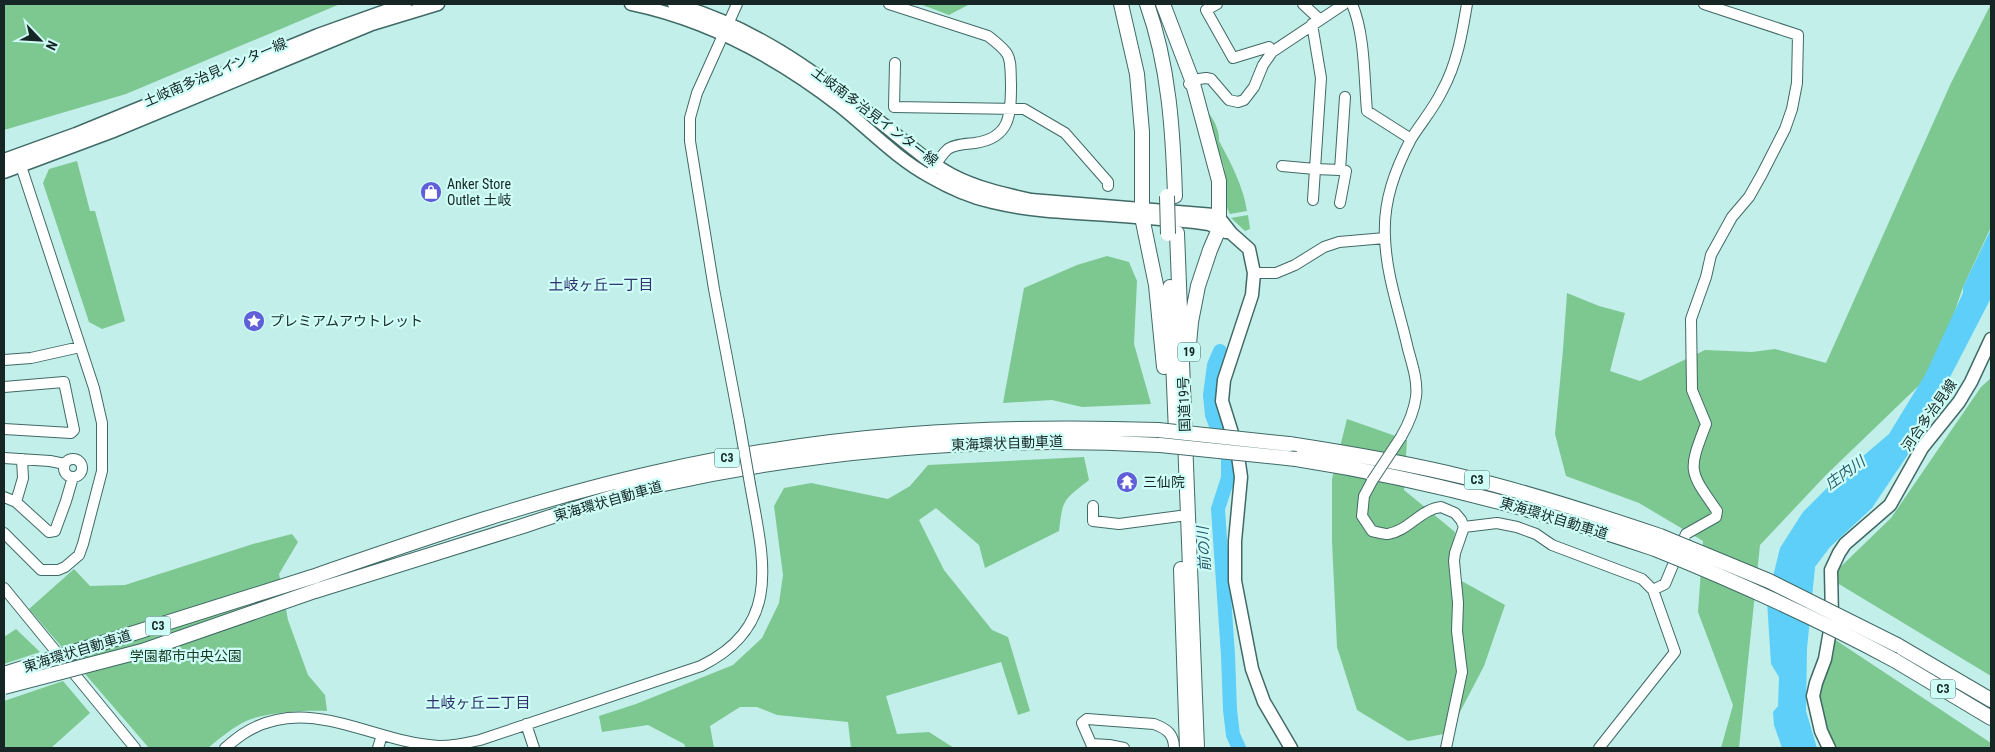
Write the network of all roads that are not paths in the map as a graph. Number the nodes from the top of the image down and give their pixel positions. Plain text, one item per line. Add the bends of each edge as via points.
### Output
1 (405, 4) edge
2 (438, 4) edge
3 (631, 4) edge
4 (674, 4) edge
5 (737, 4) edge
6 (889, 4) edge
7 (1121, 4) edge
8 (1137, 4) edge
9 (1147, 4) edge
10 (1163, 4) edge
11 (1217, 4) edge
12 (1303, 4) edge
13 (1344, 4) edge
14 (1352, 4) edge
15 (1467, 4) edge
16 (1704, 4) edge
17 (1315, 22) junction
18 (726, 29) junction
19 (1269, 47) dead end
20 (895, 63) dead end
21 (1192, 80) junction
22 (1345, 97) dead end
23 (1011, 108) junction
24 (1412, 139) junction
25 (4, 160) edge
26 (20, 161) junction
27 (1282, 166) dead end
28 (1315, 169) junction
29 (932, 170) junction
30 (1340, 170) junction
31 (4, 172) edge
32 (1108, 186) dead end
33 (1171, 196) junction
34 (1314, 200) dead end
35 (1340, 203) dead end
36 (1142, 212) junction
37 (1221, 224) junction
38 (1173, 234) junction
39 (1385, 238) junction
40 (1254, 273) junction
41 (1991, 339) edge
42 (80, 347) junction
43 (4, 360) edge
44 (4, 388) edge
45 (4, 429) edge
46 (1176, 442) junction
47 (4, 458) edge
48 (22, 459) junction
49 (65, 464) junction
50 (83, 468) junction
51 (102, 471) junction
52 (73, 477) junction
53 (1187, 489) junction
54 (4, 497) edge
55 (16, 502) junction
56 (1093, 506) dead end
57 (1180, 516) junction
58 (1464, 527) junction
59 (4, 532) edge
60 (1657, 543) junction
61 (4, 588) edge
62 (1653, 590) junction
63 (4, 674) edge
64 (4, 687) edge
65 (1991, 700) edge
66 (1991, 718) edge
67 (526, 724) junction
68 (382, 735) junction
69 (1092, 746) edge
70 (135, 748) edge
71 (225, 748) edge
72 (378, 748) edge
73 (534, 748) edge
74 (1124, 748) edge
75 (1174, 748) edge
76 (1187, 748) edge
77 (1197, 748) edge
78 (1291, 748) edge
79 (1446, 748) edge
80 (1598, 748) edge
81 (1829, 748) edge

1 - 26 main road, 土岐南多治見インター線 via 318,35 76,134
2 - 26 main road, 土岐南多治見インター線 via 372,24 111,132
3 - 18 main road, 土岐南多治見インター線
4 - 18 main road, 土岐南多治見インター線
5 - 18 street
6 - 23 street via 988,36 1001,46 1010,57
7 - 36 highway, 19 via 1137,74 1142,132
8 - 33 highway, 国道19号 / 19 via 1147,31 1158,82
9 - 33 highway, 国道19号 / 19 via 1157,32 1167,81 1173,143
10 - 21 highway, 19
11 - 19 street via 1206,10 1233,58
12 - 17 street
13 - 17 street
14 - 24 street via 1362,48 1367,111
15 - 24 street via 1450,76
16 - 62 street via 1798,35 1797,83 1785,129 1749,197 1732,217 1711,254 1691,319 1692,390 1706,424 1692,471 1717,510 1716,517 1686,534 1665,584
17 - 21 street via 1266,58 1254,87 1244,100 1229,100 1211,79
17 - 28 street via 1321,78
18 - 29 main road, 土岐南多治見インター線 via 776,48 811,70
18 - 67 street, bridge via 697,93 690,118 690,141 763,558 762,588 753,617 736,642 714,659
20 - 23 street via 894,107
21 - 37 highway, 19 via 1218,174
22 - 30 street
23 - 29 street via 1000,132 981,142 949,149
23 - 32 street via 1024,109 1065,132
24 - 39 street via 1390,188
25 - 26 main road, 土岐南多治見インター線
26 - 31 main road, 土岐南多治見インター線
26 - 42 street
27 - 28 street
28 - 30 street
28 - 34 street
29 - 36 main road, 土岐南多治見インター線 via 967,194 1004,205 1045,211
30 - 35 street via 1346,171
33 - 38 highway, 国道19号 / 19
36 - 37 main road, 土岐南多治見インター線
36 - 46 highway, 19 via 1156,285 1170,419
37 - 40 main road via 1249,249
37 - 53 highway, 19 via 1203,267 1191,322 1191,473
38 - 46 highway, 国道19号 / 19
38 - 53 highway, 国道19号 / 19
39 - 40 street via 1339,242 1276,273
39 - 58 street, bridge via 1390,276 1415,375 1416,396 1402,437 1364,496 1362,516 1372,531 1388,534 1424,513 1442,507 1455,513
40 - 78 main road via 1252,295 1224,380 1222,401 1237,449 1241,477 1235,580 1252,669 1264,702
41 - 81 main road, 河合多治見線 via 1959,402 1922,448 1890,505 1845,544 1831,570 1832,619 1825,659 1813,696
42 - 43 street via 31,358
42 - 51 street via 102,423
44 - 45 street via 64,382 74,430 71,433
46 - 57 highway, 国道19号 / 19
47 - 48 street
48 - 49 street
48 - 55 street via 23,478
49 - 50 street via 69,459 75,459
49 - 52 street via 66,472
50 - 51 street
50 - 52 street
51 - 59 street via 84,544 79,555 65,567 41,570
52 - 55 street via 54,531 49,532
53 - 77 highway, 国道19号 / 19
54 - 55 street
56 - 57 street via 1093,520 1119,524
57 - 76 highway, 国道19号 / 19
58 - 62 street via 1497,523 1517,527 1552,545 1642,579
58 - 79 street via 1454,552 1462,672
60 - 63 highway, 東海環状自動車道 / C3, bridge via 1589,512 1466,477 1289,444 1158,430 938,431 768,450 655,472 536,504
60 - 64 highway, 東海環状自動車道 / C3, bridge via 1464,492 1296,459 1160,445 1079,441 998,442 864,452 769,464 623,494 315,591 142,651
60 - 65 highway, 東海環状自動車道 / C3, bridge via 1769,581 1897,645
60 - 66 highway, 東海環状自動車道 / C3, bridge via 1894,660
61 - 70 street
62 - 80 street via 1675,652
67 - 68 street via 458,745 422,744
67 - 73 street
68 - 71 street via 335,720 304,716 262,724
68 - 72 street
69 - 74 street
69 - 75 street via 1082,723 1087,719 1163,727 1174,738

